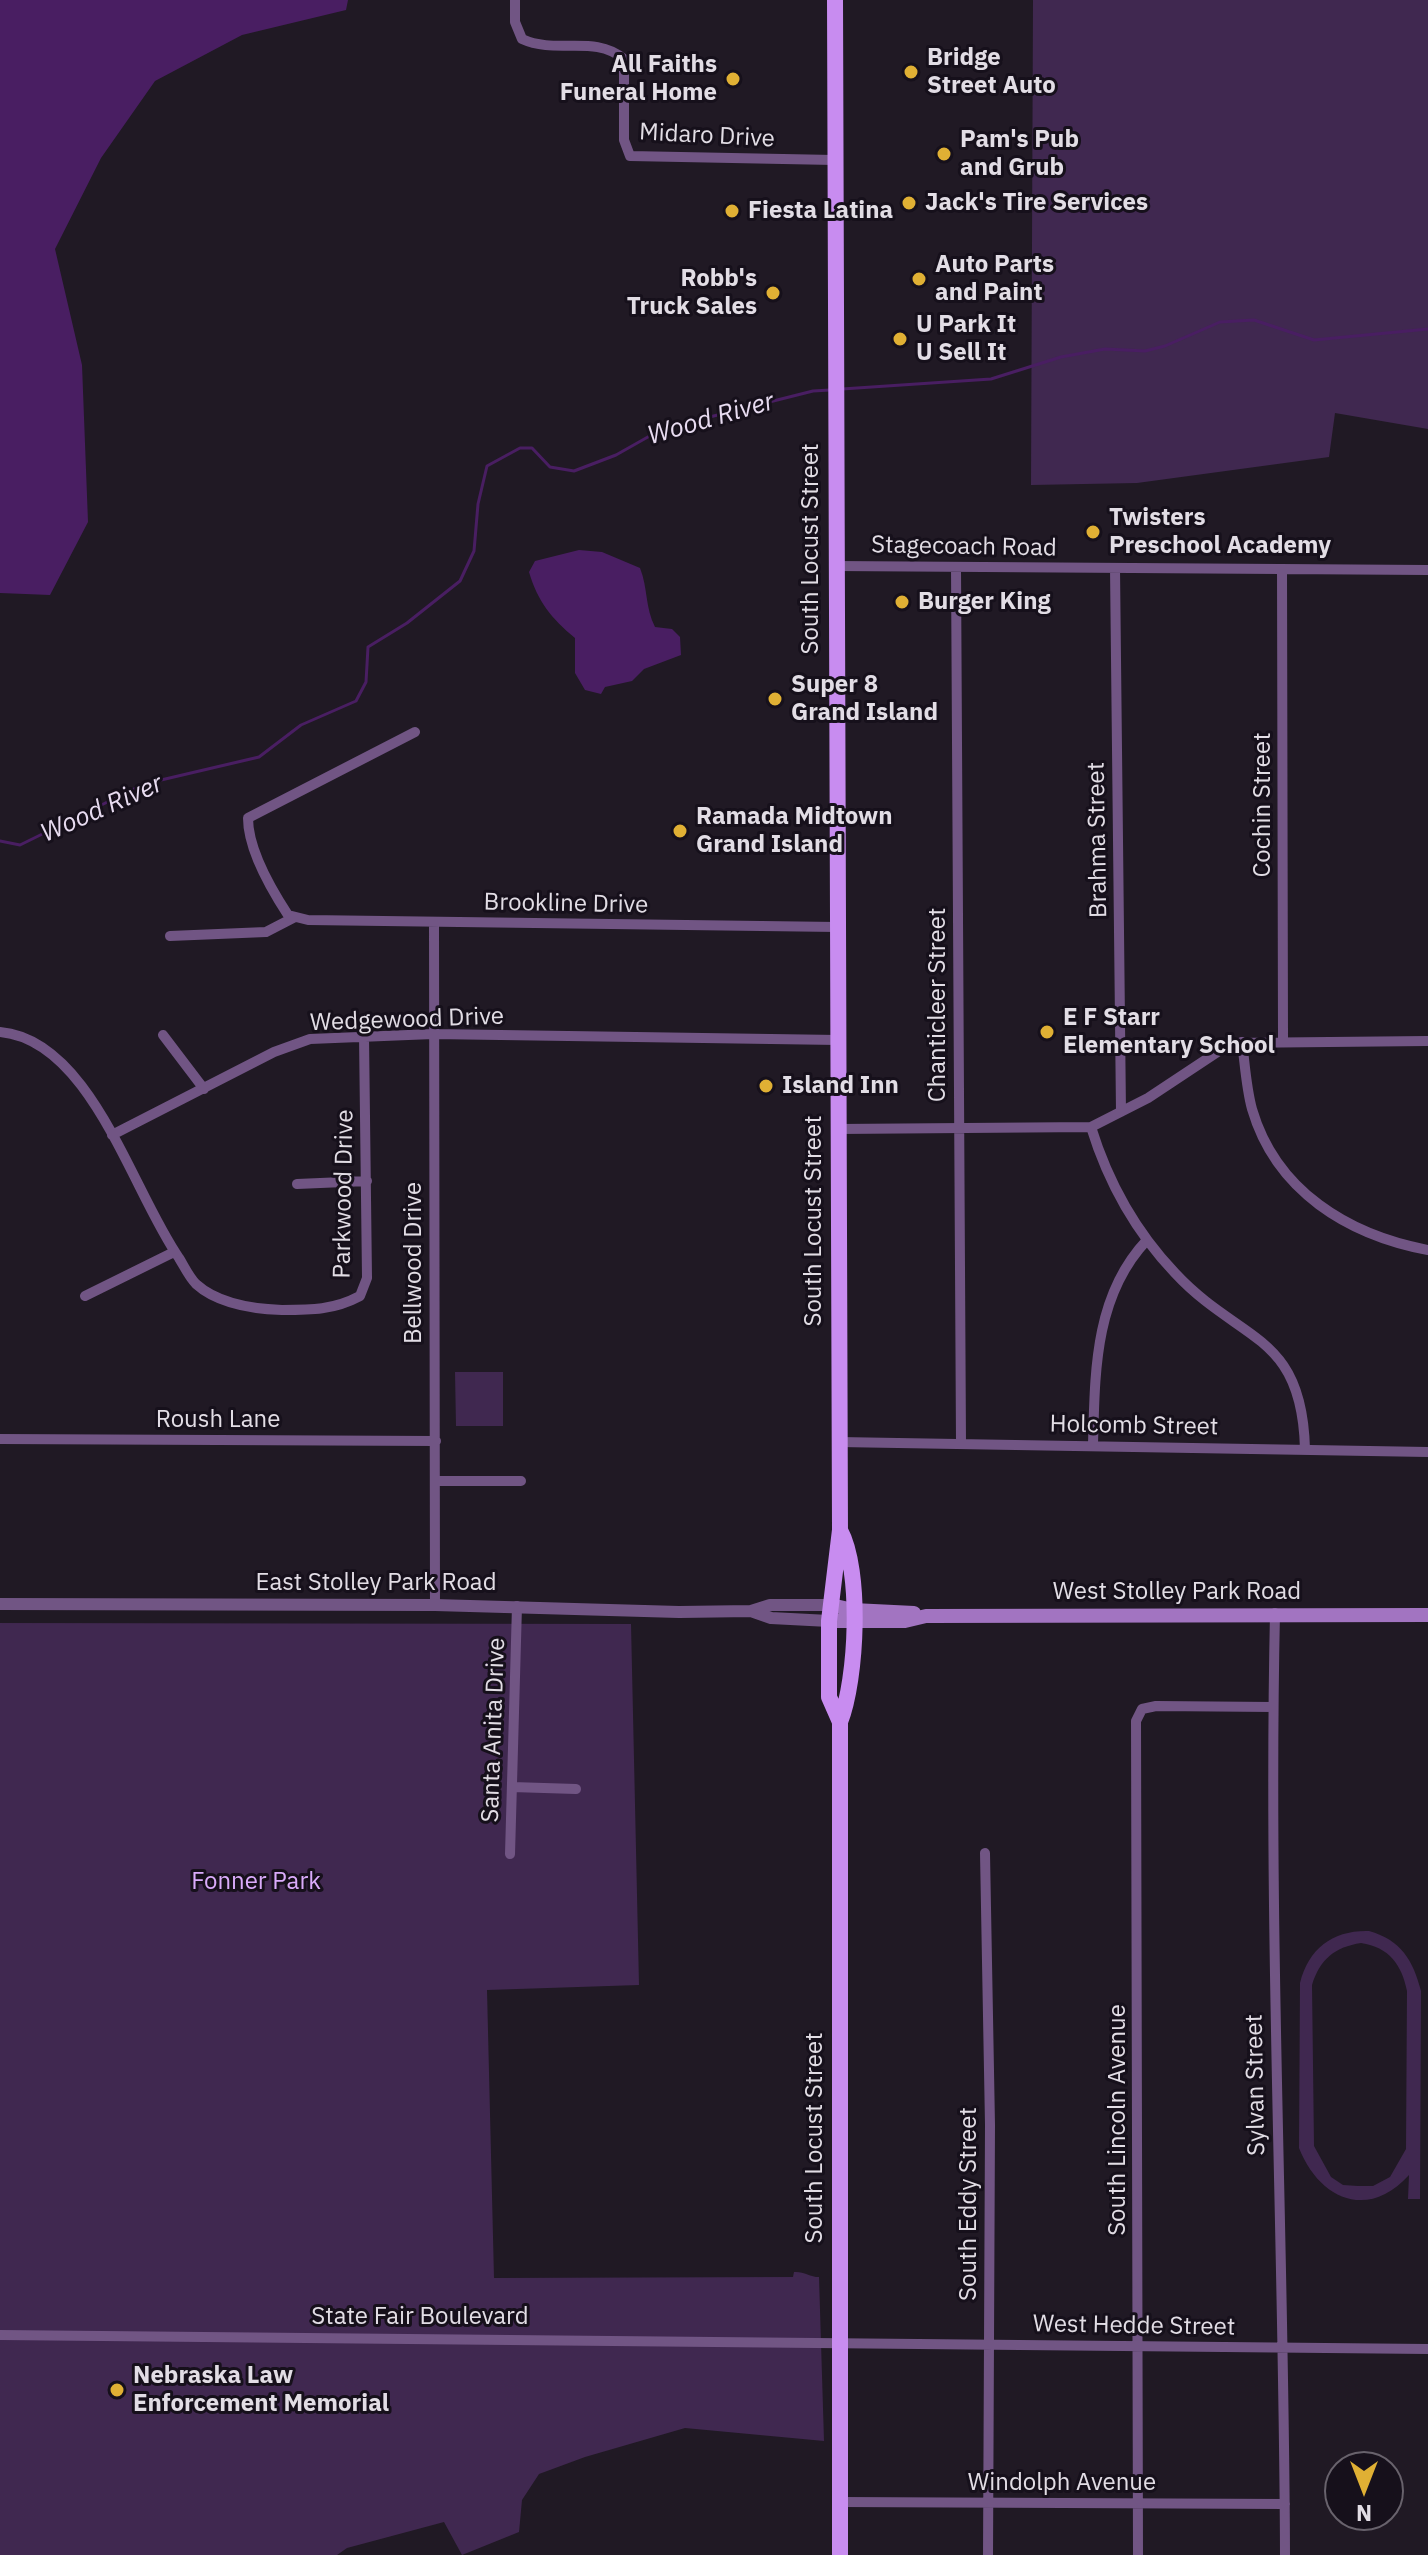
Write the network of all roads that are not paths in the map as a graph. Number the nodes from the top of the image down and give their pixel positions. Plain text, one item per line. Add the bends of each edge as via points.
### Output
1 (515, 0) edge
2 (835, 0) edge
3 (834, 160) junction
4 (835, 566) junction
5 (956, 567) junction
6 (1115, 568) junction
7 (1282, 569) junction
8 (1428, 570) edge
9 (415, 732) dead end
10 (295, 917) junction
11 (434, 922) junction
12 (837, 927) junction
13 (170, 936) dead end
14 (0, 1032) edge
15 (433, 1034) junction
16 (163, 1035) dead end
17 (364, 1036) junction
18 (838, 1040) junction
19 (1283, 1040) junction
20 (1428, 1041) edge
21 (1242, 1042) junction
22 (204, 1089) junction
23 (1121, 1112) junction
24 (1091, 1127) junction
25 (959, 1128) junction
26 (838, 1129) junction
27 (112, 1135) junction
28 (367, 1181) junction
29 (297, 1184) dead end
30 (1147, 1240) junction
31 (1428, 1250) edge
32 (174, 1252) junction
33 (85, 1296) dead end
34 (0, 1439) edge
35 (436, 1441) junction
36 (839, 1442) junction
37 (961, 1443) junction
38 (1093, 1445) junction
39 (1305, 1449) junction
40 (1428, 1452) edge
41 (435, 1481) junction
42 (521, 1481) dead end
43 (840, 1530) junction
44 (0, 1604) edge
45 (435, 1605) junction
46 (517, 1606) junction
47 (830, 1613) junction
48 (1275, 1613) junction
49 (1428, 1615) edge
50 (854, 1616) junction
51 (1273, 1707) junction
52 (840, 1722) junction
53 (512, 1787) junction
54 (576, 1789) dead end
55 (985, 1853) dead end
56 (510, 1854) dead end
57 (0, 2335) edge
58 (839, 2341) junction
59 (989, 2343) junction
60 (1139, 2345) junction
61 (1284, 2349) junction
62 (1428, 2349) edge
63 (840, 2502) junction
64 (988, 2502) junction
65 (1138, 2503) junction
66 (1285, 2504) junction
67 (840, 2555) edge
68 (988, 2555) edge
69 (1138, 2555) edge
70 (1285, 2555) edge

1 - 3 street, Midaro Drive via 522,39 540,47 601,46 624,59 624,140 630,156
2 - 3 main road, South Locust Street
3 - 4 main road, South Locust Street
4 - 5 street, Stagecoach Road
4 - 12 main road, South Locust Street
5 - 6 street, Stagecoach Road
5 - 25 street, Chanticleer Street
6 - 7 street, Stagecoach Road
6 - 23 street, Brahma Street
7 - 8 street, Stagecoach Road
7 - 19 street, Cochin Street
9 - 10 street via 248,818 275,895
10 - 11 street, Brookline Drive
10 - 13 street via 266,932
11 - 12 street, Brookline Drive
11 - 15 street, Bellwood Drive
12 - 18 main road, South Locust Street
14 - 27 street via 29,1037 53,1051 77,1078
15 - 17 street, Wedgewood Drive
15 - 18 street, Wedgewood Drive
15 - 35 street, Bellwood Drive
16 - 22 street
17 - 22 street, Wedgewood Drive via 310,1039
17 - 28 street, Parkwood Drive
18 - 26 main road, South Locust Street
19 - 20 street
19 - 21 street
21 - 23 street via 1208,1056
21 - 31 street via 1252,1107 1262,1133 1274,1158 1315,1204 1359,1231
22 - 27 street, Wedgewood Drive
23 - 24 street
24 - 25 street
24 - 30 street via 1102,1163
25 - 26 street
25 - 37 street, Chanticleer Street
26 - 36 main road, South Locust Street
27 - 32 street, Parkwood Drive
28 - 29 street
28 - 32 street, Parkwood Drive via 367,1278 360,1296 340,1307 263,1310 225,1301 196,1284
30 - 38 street via 1121,1277 1104,1318 1095,1358
30 - 39 street via 1177,1275 1274,1353 1301,1398
32 - 33 street
34 - 35 street, Roush Lane
35 - 41 street, Bellwood Drive
36 - 37 street, Holcomb Street
36 - 43 main road, South Locust Street
37 - 38 street, Holcomb Street
38 - 39 street, Holcomb Street
39 - 40 street, Holcomb Street
41 - 42 street
41 - 45 street, Bellwood Drive
43 - 47 main road, South Locust Street
43 - 50 main road, South Locust Street via 849,1547
44 - 45 street, East Stolley Park Road
45 - 46 street, East Stolley Park Road
46 - 47 street, East Stolley Park Road via 751,1611 770,1605
46 - 53 street, Santa Anita Drive
47 - 50 main road, West Stolley Park Road
47 - 52 main road, South Locust Street via 829,1697
48 - 49 main road, West Stolley Park Road
48 - 50 main road, West Stolley Park Road via 926,1616 905,1621
48 - 51 street, Sylvan Street
50 - 52 main road, South Locust Street via 851,1695
51 - 60 street, South Lincoln Avenue via 1164,1706 1142,1709 1136,1721
51 - 61 street, Sylvan Street via 1275,2065
52 - 58 main road, South Locust Street
53 - 54 street
53 - 56 street, Santa Anita Drive
55 - 59 street, South Eddy Street
57 - 58 street, State Fair Boulevard
58 - 59 street, West Hedde Street
58 - 63 main road, South Locust Street
59 - 60 street, West Hedde Street
59 - 64 street, South Eddy Street
60 - 61 street, West Hedde Street
60 - 65 street, South Lincoln Avenue
61 - 62 street, West Hedde Street
61 - 66 street, Sylvan Street
63 - 64 street, Windolph Avenue
63 - 67 main road, South Locust Street
64 - 65 street, Windolph Avenue
64 - 68 street, South Eddy Street
65 - 66 street, Windolph Avenue
65 - 69 street, South Lincoln Avenue
66 - 70 street, Sylvan Street

